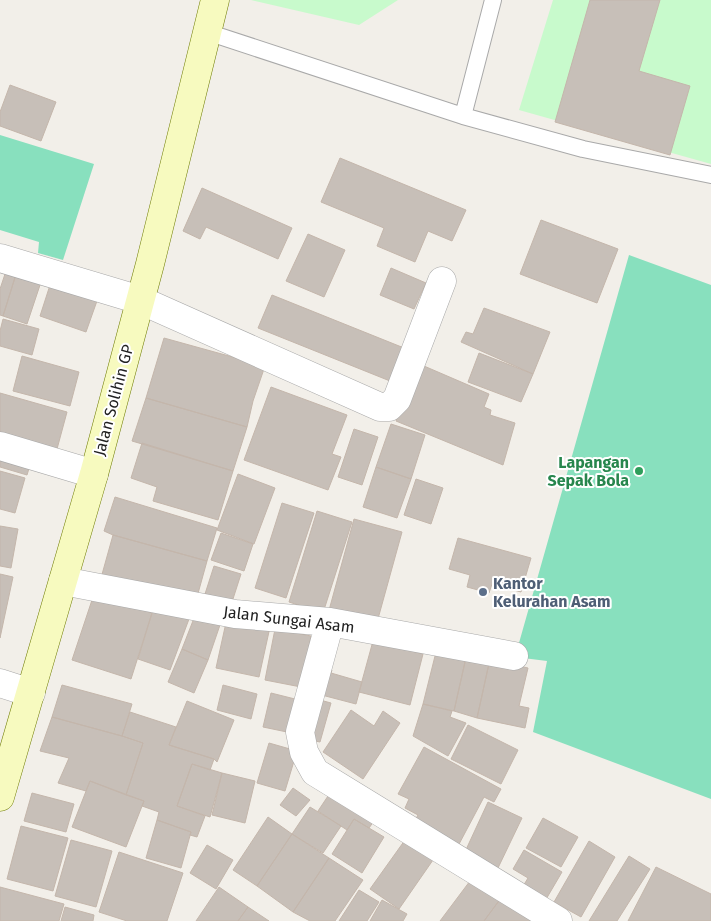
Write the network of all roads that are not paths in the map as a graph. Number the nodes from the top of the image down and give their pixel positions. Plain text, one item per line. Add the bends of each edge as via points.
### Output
1 (215, 0) edge
2 (494, 0) edge
3 (207, 32) junction
4 (463, 116) junction
5 (711, 175) edge
6 (0, 258) edge
7 (442, 281) dead end
8 (140, 300) junction
9 (0, 446) edge
10 (94, 474) junction
11 (63, 581) junction
12 (330, 622) junction
13 (514, 656) dead end
14 (0, 683) edge
15 (31, 693) junction
16 (0, 797) edge
17 (558, 921) edge

1 - 3 main road, Jalan Solihin GP
2 - 4 lane
3 - 4 lane
3 - 8 main road, Jalan Solihin GP
4 - 5 lane via 583,149
6 - 8 street
7 - 8 street via 397,400 389,407 380,407
8 - 10 main road, Jalan Solihin GP
9 - 10 street
10 - 11 main road, Jalan Solihin GP
11 - 12 street, Jalan Sungai Asam via 236,614
11 - 15 main road, Jalan Solihin GP
12 - 13 street, Jalan Sungai Asam
12 - 17 street via 300,732 304,752 315,772
14 - 15 street
15 - 16 main road, Jalan Solihin GP

